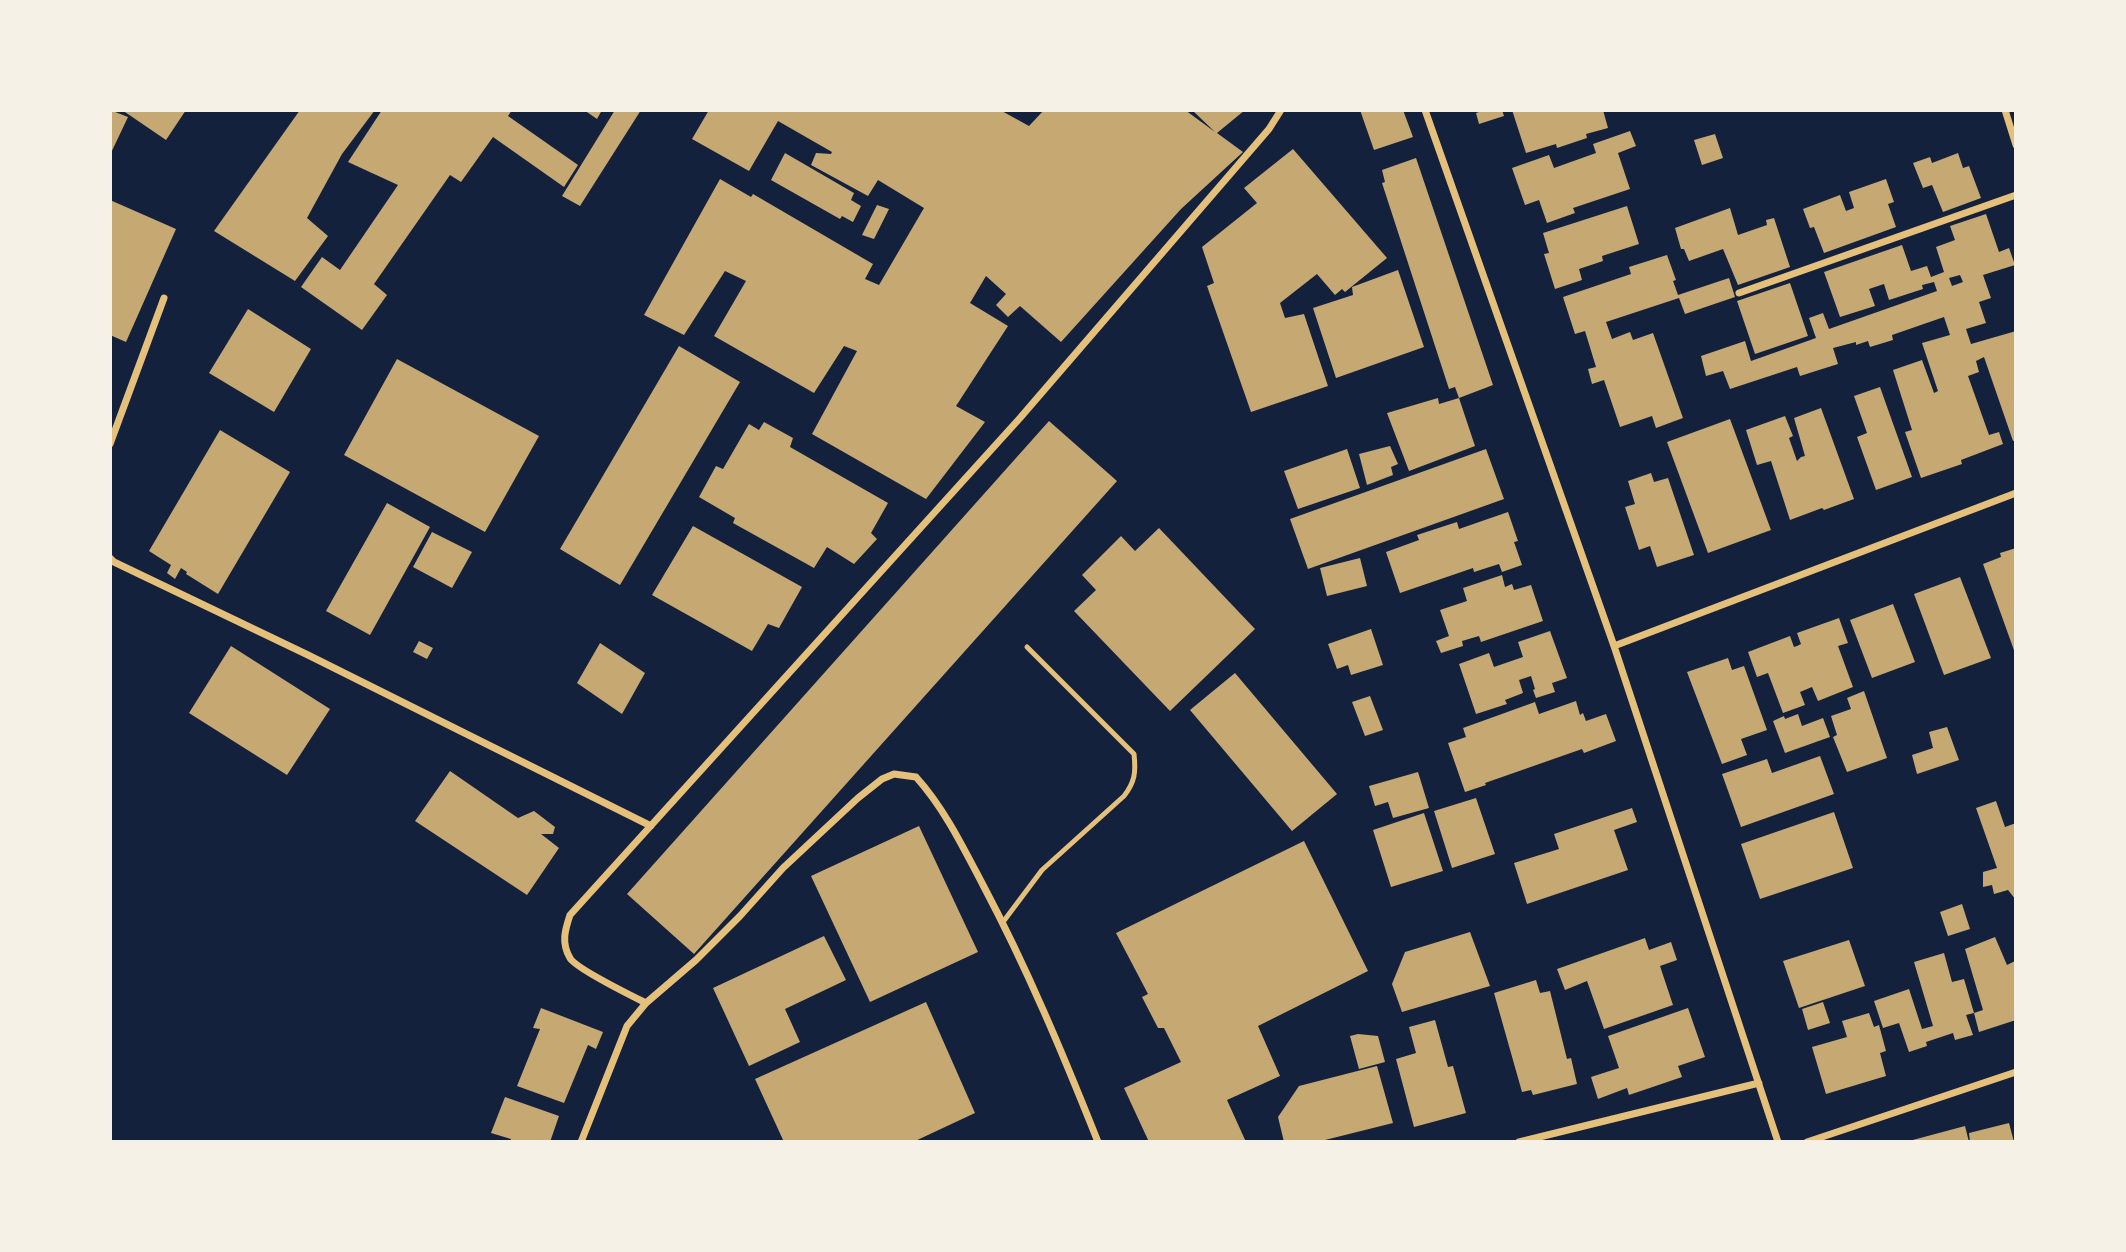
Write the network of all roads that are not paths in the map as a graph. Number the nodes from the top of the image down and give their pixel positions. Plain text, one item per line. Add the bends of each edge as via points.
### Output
1 (1281, 110) edge
2 (1425, 110) edge
3 (2005, 110) edge
4 (2016, 145) edge
5 (2016, 195) edge
6 (1739, 293) dead end
7 (164, 298) dead end
8 (110, 444) edge
9 (2016, 493) edge
10 (110, 558) edge
11 (1614, 646) junction
12 (1027, 647) dead end
13 (651, 826) junction
14 (1003, 922) junction
15 (646, 1003) junction
16 (2016, 1072) edge
17 (1759, 1083) junction
18 (581, 1142) edge
19 (1098, 1142) edge
20 (1519, 1142) edge
21 (1778, 1142) edge
22 (1807, 1142) edge

1 - 13 street via 1020,418
2 - 11 street
3 - 4 street
5 - 6 street
7 - 8 street
9 - 11 street
10 - 13 street
11 - 17 street
12 - 14 lane via 1135,754 1136,771 1124,796 1042,870
13 - 15 street via 570,915 564,932 571,961
14 - 15 street via 929,792 916,776 894,774 858,798 783,868 696,960
14 - 19 street
15 - 18 street via 627,1026
16 - 22 street
17 - 20 street
17 - 21 street

